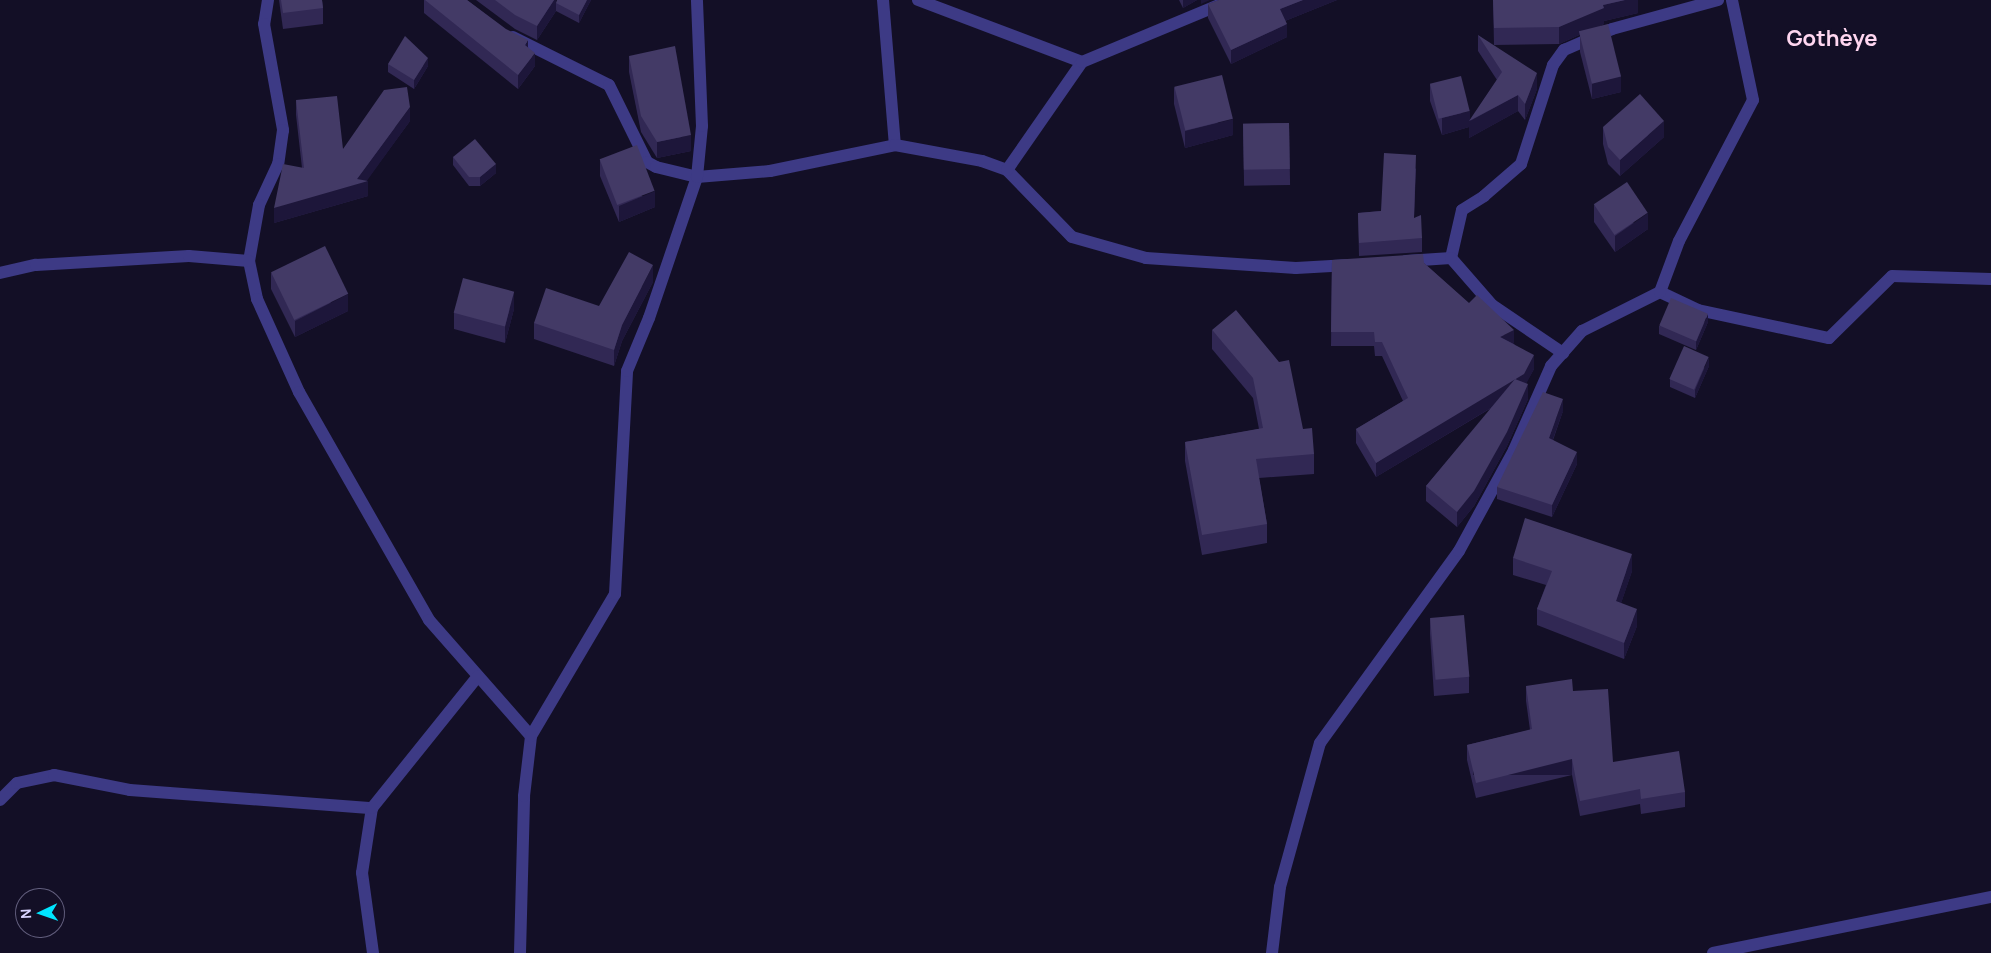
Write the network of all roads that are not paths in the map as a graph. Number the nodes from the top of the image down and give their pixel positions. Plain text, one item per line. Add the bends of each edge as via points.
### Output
1 (268, 0) edge
2 (697, 0) edge
3 (883, 0) edge
4 (918, 0) edge
5 (1231, 0) edge
6 (1718, 0) edge
7 (1732, 0) edge
8 (504, 31) edge
9 (1082, 62) junction
10 (895, 145) junction
11 (1008, 170) junction
12 (696, 177) junction
13 (1452, 258) junction
14 (249, 261) junction
15 (1393, 262) edge
16 (1364, 264) edge
17 (0, 273) edge
18 (1991, 279) edge
19 (1660, 292) junction
20 (1563, 353) junction
21 (478, 676) junction
22 (531, 736) junction
23 (0, 800) edge
24 (372, 808) junction
25 (1991, 897) edge
26 (373, 953) edge
27 (520, 953) edge
28 (1272, 953) edge
29 (1713, 953) edge

1 - 14 street via 264,24 283,130 278,164 259,206
2 - 12 street via 702,126
3 - 10 street
4 - 9 street
5 - 9 street
6 - 13 street via 1612,29 1564,50 1553,65 1521,164 1462,210
7 - 19 street via 1753,100 1679,241
8 - 12 street via 608,85 647,162
9 - 11 street
10 - 11 street via 982,161
10 - 12 street via 770,171
11 - 16 street via 1072,237 1146,258 1296,268
12 - 22 street via 649,318 627,371 615,594
13 - 15 street
13 - 20 street via 1492,305
14 - 17 street via 189,256 36,265
14 - 21 street via 257,299 299,392 429,620
18 - 19 street via 1892,276 1829,338 1698,310
19 - 20 street via 1582,331
20 - 28 street via 1552,366 1514,450 1459,550 1320,743 1280,886
21 - 22 street
21 - 24 street
22 - 27 street via 524,796
23 - 24 street via 18,782 54,775 130,790
24 - 26 street via 362,873
25 - 29 street

